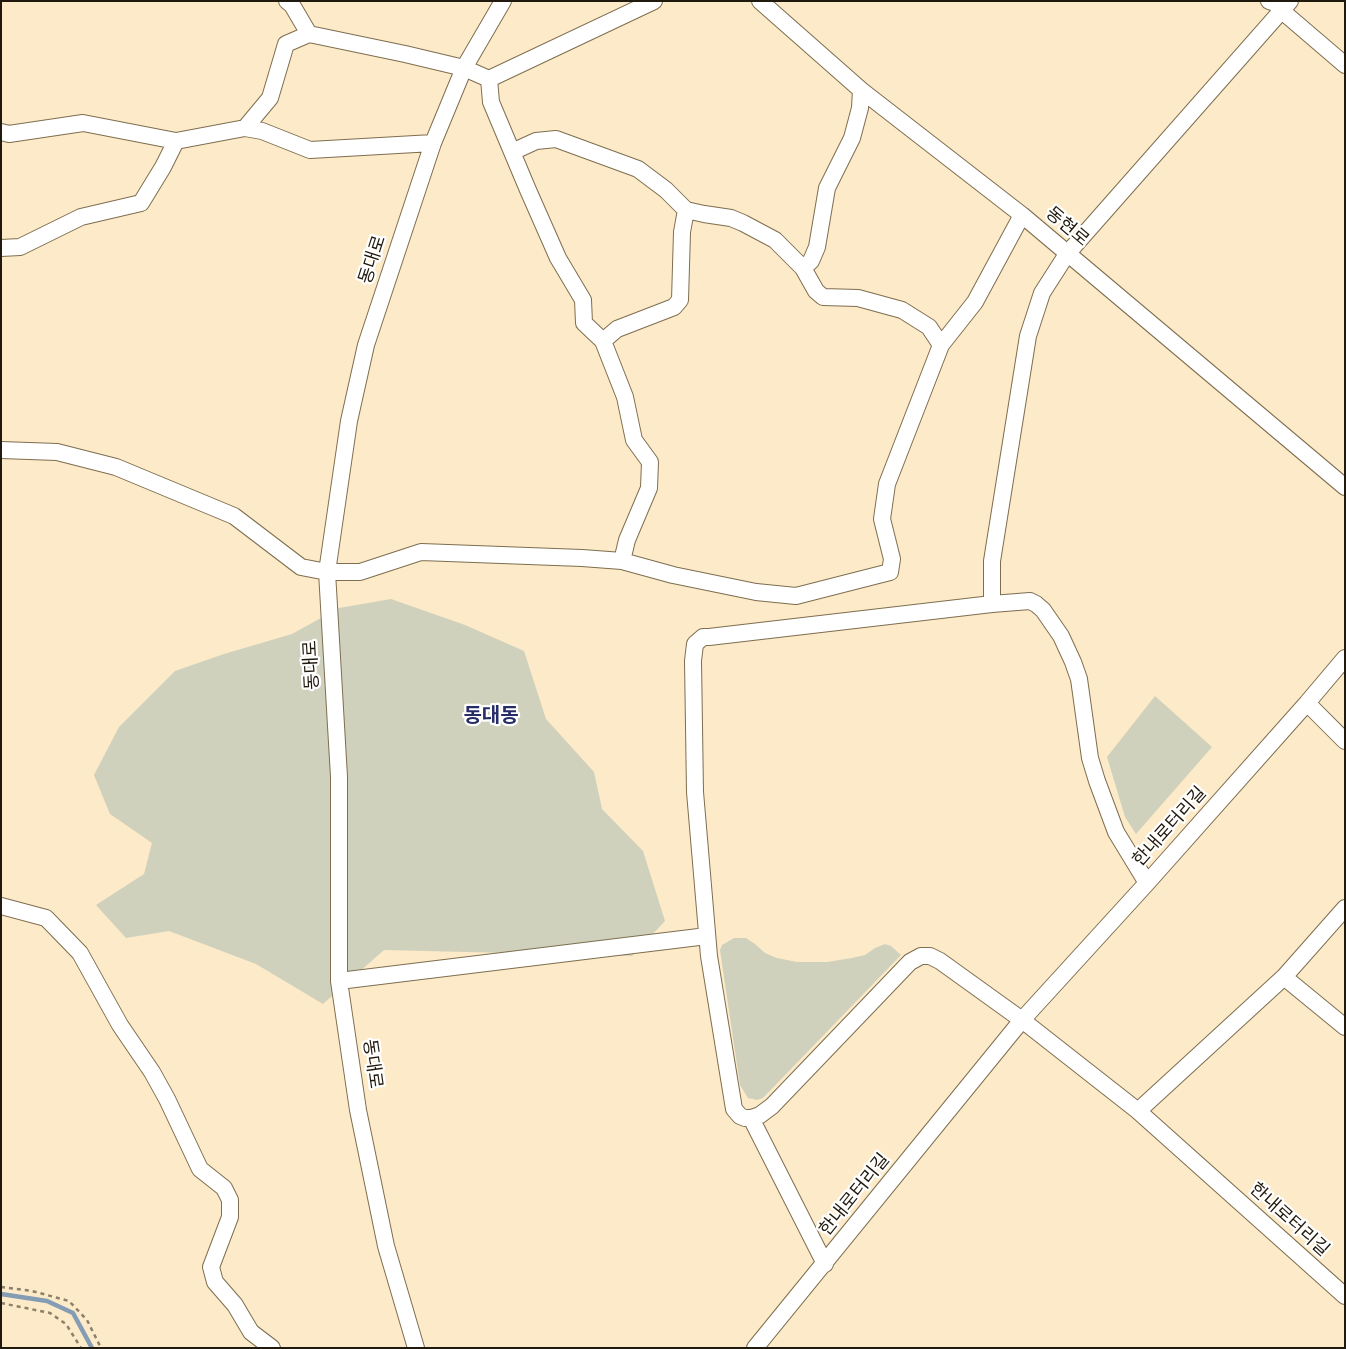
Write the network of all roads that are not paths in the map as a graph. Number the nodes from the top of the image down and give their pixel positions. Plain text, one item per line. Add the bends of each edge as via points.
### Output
1 (287, 1) edge
2 (503, 1) edge
3 (654, 1) edge
4 (760, 1) edge
5 (1281, 4) edge
6 (308, 34) junction
7 (1345, 65) edge
8 (464, 68) junction
9 (489, 79) junction
10 (860, 90) junction
11 (245, 128) junction
12 (1, 132) edge
13 (176, 140) junction
14 (433, 143) junction
15 (512, 152) junction
16 (686, 210) junction
17 (1022, 215) junction
18 (1, 248) edge
19 (1067, 254) junction
20 (802, 268) junction
21 (603, 341) junction
22 (941, 345) junction
23 (1, 450) edge
24 (1345, 487) edge
25 (622, 561) junction
26 (327, 572) junction
27 (992, 604) junction
28 (1345, 658) edge
29 (1307, 704) junction
30 (1345, 741) edge
31 (1148, 883) junction
32 (1, 906) edge
33 (1345, 908) edge
34 (707, 936) junction
35 (1284, 977) junction
36 (340, 981) junction
37 (1022, 1020) junction
38 (1345, 1028) edge
39 (1138, 1111) junction
40 (751, 1118) junction
41 (825, 1264) junction
42 (1345, 1296) edge
43 (272, 1348) edge
44 (416, 1348) edge
45 (755, 1348) edge

1 - 6 street
2 - 8 street, 동대로
3 - 9 street
4 - 10 street, 동현로
5 - 7 street
5 - 19 street
6 - 8 street
6 - 11 street via 286,44 270,98
8 - 9 street
8 - 14 street, 동대로
9 - 15 street via 491,102
10 - 17 street, 동현로
10 - 20 street via 860,108 852,138 827,188 817,246 812,261
11 - 13 street
11 - 14 street via 262,131 310,150
12 - 13 street via 9,134 82,123
13 - 18 street via 141,203 82,217 20,247
14 - 26 street, 동대로 via 366,345 349,421
15 - 16 street via 536,141 556,139 638,170 666,190
15 - 21 street via 558,258 583,300 584,324
16 - 20 street via 743,223 774,240
16 - 21 street via 682,232 680,300 674,307 617,329
17 - 19 street, 동현로
17 - 22 street via 975,302
19 - 24 street, 동현로
19 - 27 street via 1042,293 1028,336 992,561
20 - 22 street via 823,297 858,298 902,310 929,327
21 - 25 street via 626,397 634,440 650,462 649,488
22 - 25 street via 887,484 882,519 892,559 890,572 796,596 756,592
23 - 26 street via 57,452 116,467 234,516 301,567
25 - 26 street via 421,552 360,572
26 - 36 street, 동대로 via 339,777
27 - 31 street via 1030,601 1043,610 1061,636 1079,679 1090,758 1105,805 1116,832
27 - 34 street via 709,636 695,644 695,792
28 - 29 street, 한내로터리길
29 - 30 street
29 - 31 street, 한내로터리길
31 - 37 street, 한내로터리길
32 - 43 street via 46,918 80,953 120,1025 159,1085 200,1169 224,1188 230,1200 230,1216 212,1267 215,1282 251,1332
33 - 35 street
34 - 36 street
34 - 40 street via 734,1109 745,1118
35 - 38 street
35 - 39 street
36 - 44 street, 동대로 via 358,1110 386,1246
37 - 39 street, 한내로터리길
37 - 40 street via 940,961 921,956 910,962 772,1106
37 - 41 street, 한내로터리길
39 - 42 street, 한내로터리길
40 - 41 street
41 - 45 street, 한내로터리길

